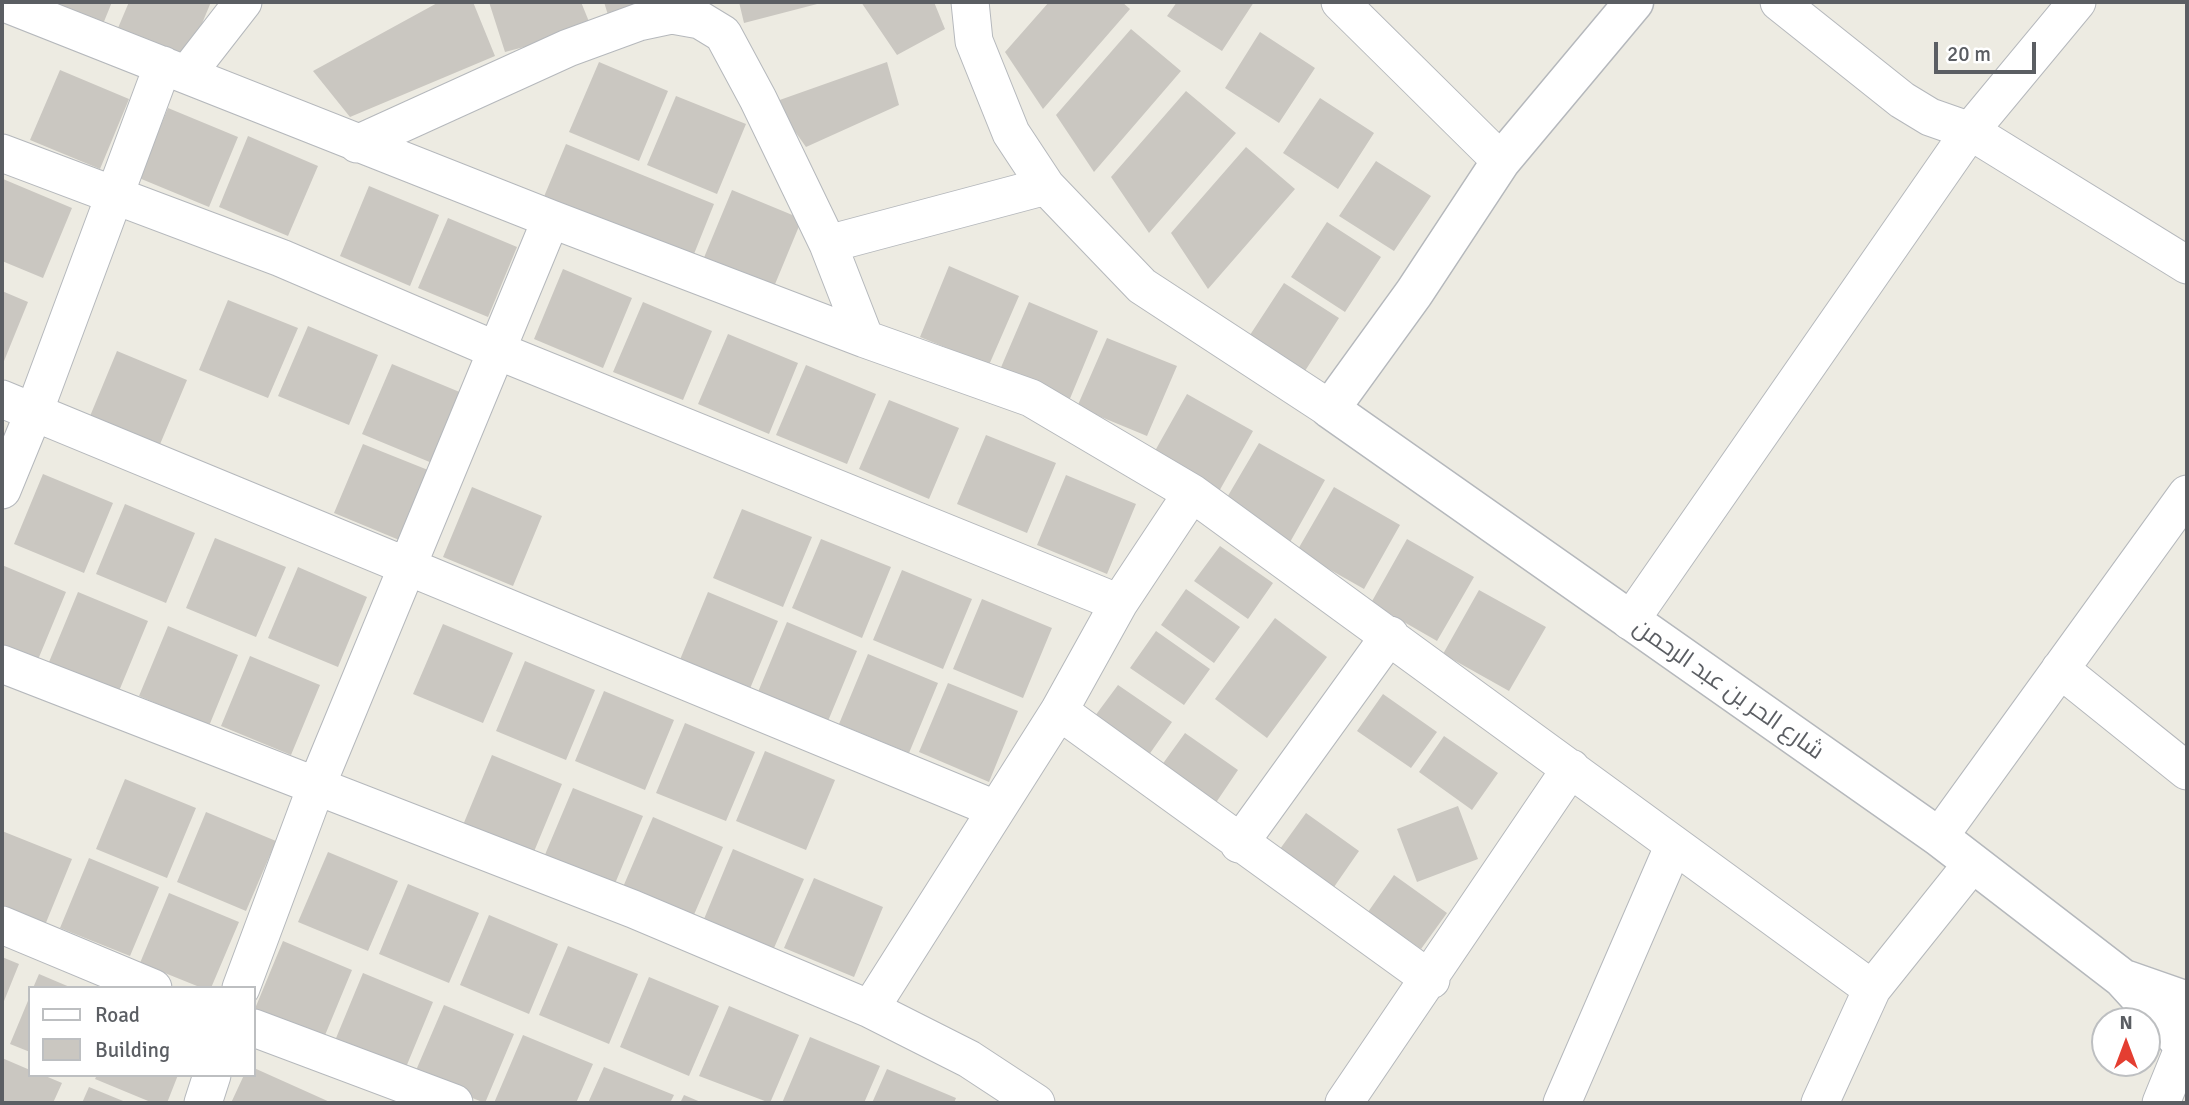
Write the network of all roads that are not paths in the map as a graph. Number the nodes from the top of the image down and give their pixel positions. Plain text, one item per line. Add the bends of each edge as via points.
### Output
1 (2, 2) edge
2 (243, 2) edge
3 (970, 2) edge
4 (1340, 2) edge
5 (1634, 2) edge
6 (1779, 2) edge
7 (2077, 2) edge
8 (175, 69) junction
9 (1970, 131) junction
10 (357, 144) junction
11 (2, 153) edge
12 (1501, 161) junction
13 (1046, 186) junction
14 (114, 194) junction
15 (551, 219) junction
16 (828, 244) junction
17 (2187, 265) edge
18 (865, 339) junction
19 (498, 351) junction
20 (18, 406) edge
21 (1330, 409) junction
22 (2, 490) edge
23 (1192, 493) junction
24 (2187, 494) edge
25 (408, 564) junction
26 (1119, 603) junction
27 (1630, 621) junction
28 (1390, 635) junction
29 (2, 664) edge
30 (2060, 669) junction
31 (1059, 712) junction
32 (1571, 768) junction
33 (2187, 771) edge
34 (316, 787) junction
35 (995, 809) junction
36 (1940, 837) junction
37 (1239, 844) junction
38 (1673, 846) junction
39 (1972, 864) junction
40 (2, 925) edge
41 (2122, 978) junction
42 (1431, 980) junction
43 (148, 986) edge
44 (242, 986) edge
45 (1872, 989) junction
46 (2187, 1001) edge
47 (870, 1009) junction
48 (256, 1029) edge
49 (2186, 1045) edge
50 (211, 1077) edge
51 (203, 1103) edge
52 (454, 1103) edge
53 (1036, 1103) edge
54 (1345, 1103) edge
55 (1562, 1103) edge
56 (1820, 1103) edge
57 (2161, 1103) edge

1 - 8 street
2 - 8 street
3 - 13 street via 974,41 1007,121
4 - 12 street
5 - 12 street
6 - 9 street via 1902,100 1930,117
7 - 9 street
8 - 10 street
8 - 14 street
9 - 17 street
9 - 27 street
10 - 15 street
10 - 16 street via 568,48 639,22 672,15 700,20 723,34
11 - 14 street
12 - 21 street
13 - 16 street
13 - 21 street via 1142,286
14 - 19 street via 281,258
14 - 20 street
15 - 18 street
15 - 19 street
16 - 18 street
18 - 23 street via 1031,398
19 - 25 street
19 - 26 street
20 - 22 street
20 - 25 street
21 - 27 street, شارع الحر بن عبد الرحمن
23 - 26 street
23 - 28 street
24 - 30 street
25 - 34 street
25 - 35 street
26 - 31 street
27 - 36 street, شارع الحر بن عبد الرحمن
28 - 32 street
28 - 37 street
29 - 34 street
30 - 33 street
30 - 36 street
31 - 35 street
31 - 37 street
32 - 38 street
32 - 42 street
34 - 44 street
34 - 47 street via 633,909
35 - 47 street
36 - 39 street, شارع الحر بن عبد الرحمن
37 - 42 street
38 - 45 street
38 - 55 street
39 - 41 street, شارع الحر بن عبد الرحمن
39 - 45 street
40 - 43 street
41 - 46 street, شارع الحر بن عبد الرحمن
41 - 49 street, شارع الحر بن عبد الرحمن
42 - 54 street
45 - 56 street
47 - 53 street via 969,1059
48 - 52 street
49 - 57 street
50 - 51 street

